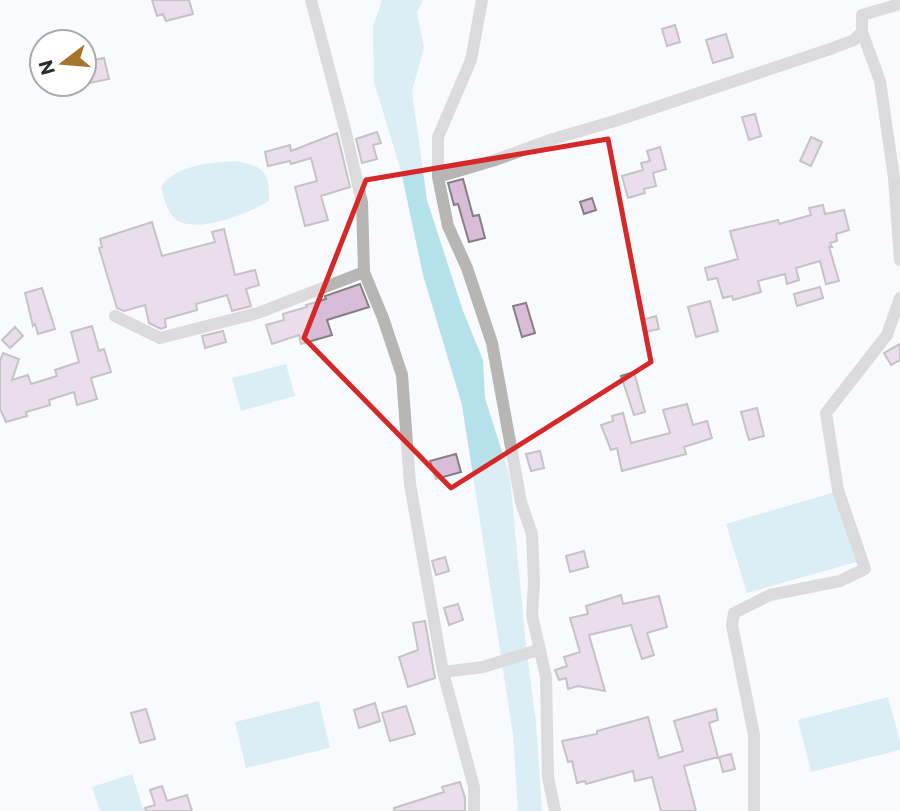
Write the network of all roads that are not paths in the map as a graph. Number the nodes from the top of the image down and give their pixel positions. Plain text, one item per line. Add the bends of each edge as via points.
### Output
1 (310, 0) edge
2 (482, 0) edge
3 (900, 4) edge
4 (862, 32) junction
5 (438, 177) junction
6 (900, 260) edge
7 (364, 272) junction
8 (900, 298) edge
9 (115, 316) dead end
10 (536, 650) junction
11 (443, 672) junction
12 (474, 811) edge
13 (555, 811) edge
14 (754, 811) edge

1 - 7 street via 362,202
2 - 5 street via 471,60 438,137
3 - 4 street via 862,15
4 - 5 street via 833,48
4 - 6 street via 880,81
5 - 10 street via 448,226 492,343 521,502 532,534
7 - 9 street via 258,313 160,338
7 - 11 street via 402,375 410,484
8 - 14 street via 887,335 826,413 838,490 864,569 840,581 770,595 734,613 732,625 754,735
10 - 11 street via 483,667
10 - 13 street via 546,677 548,777
11 - 12 street via 474,787

